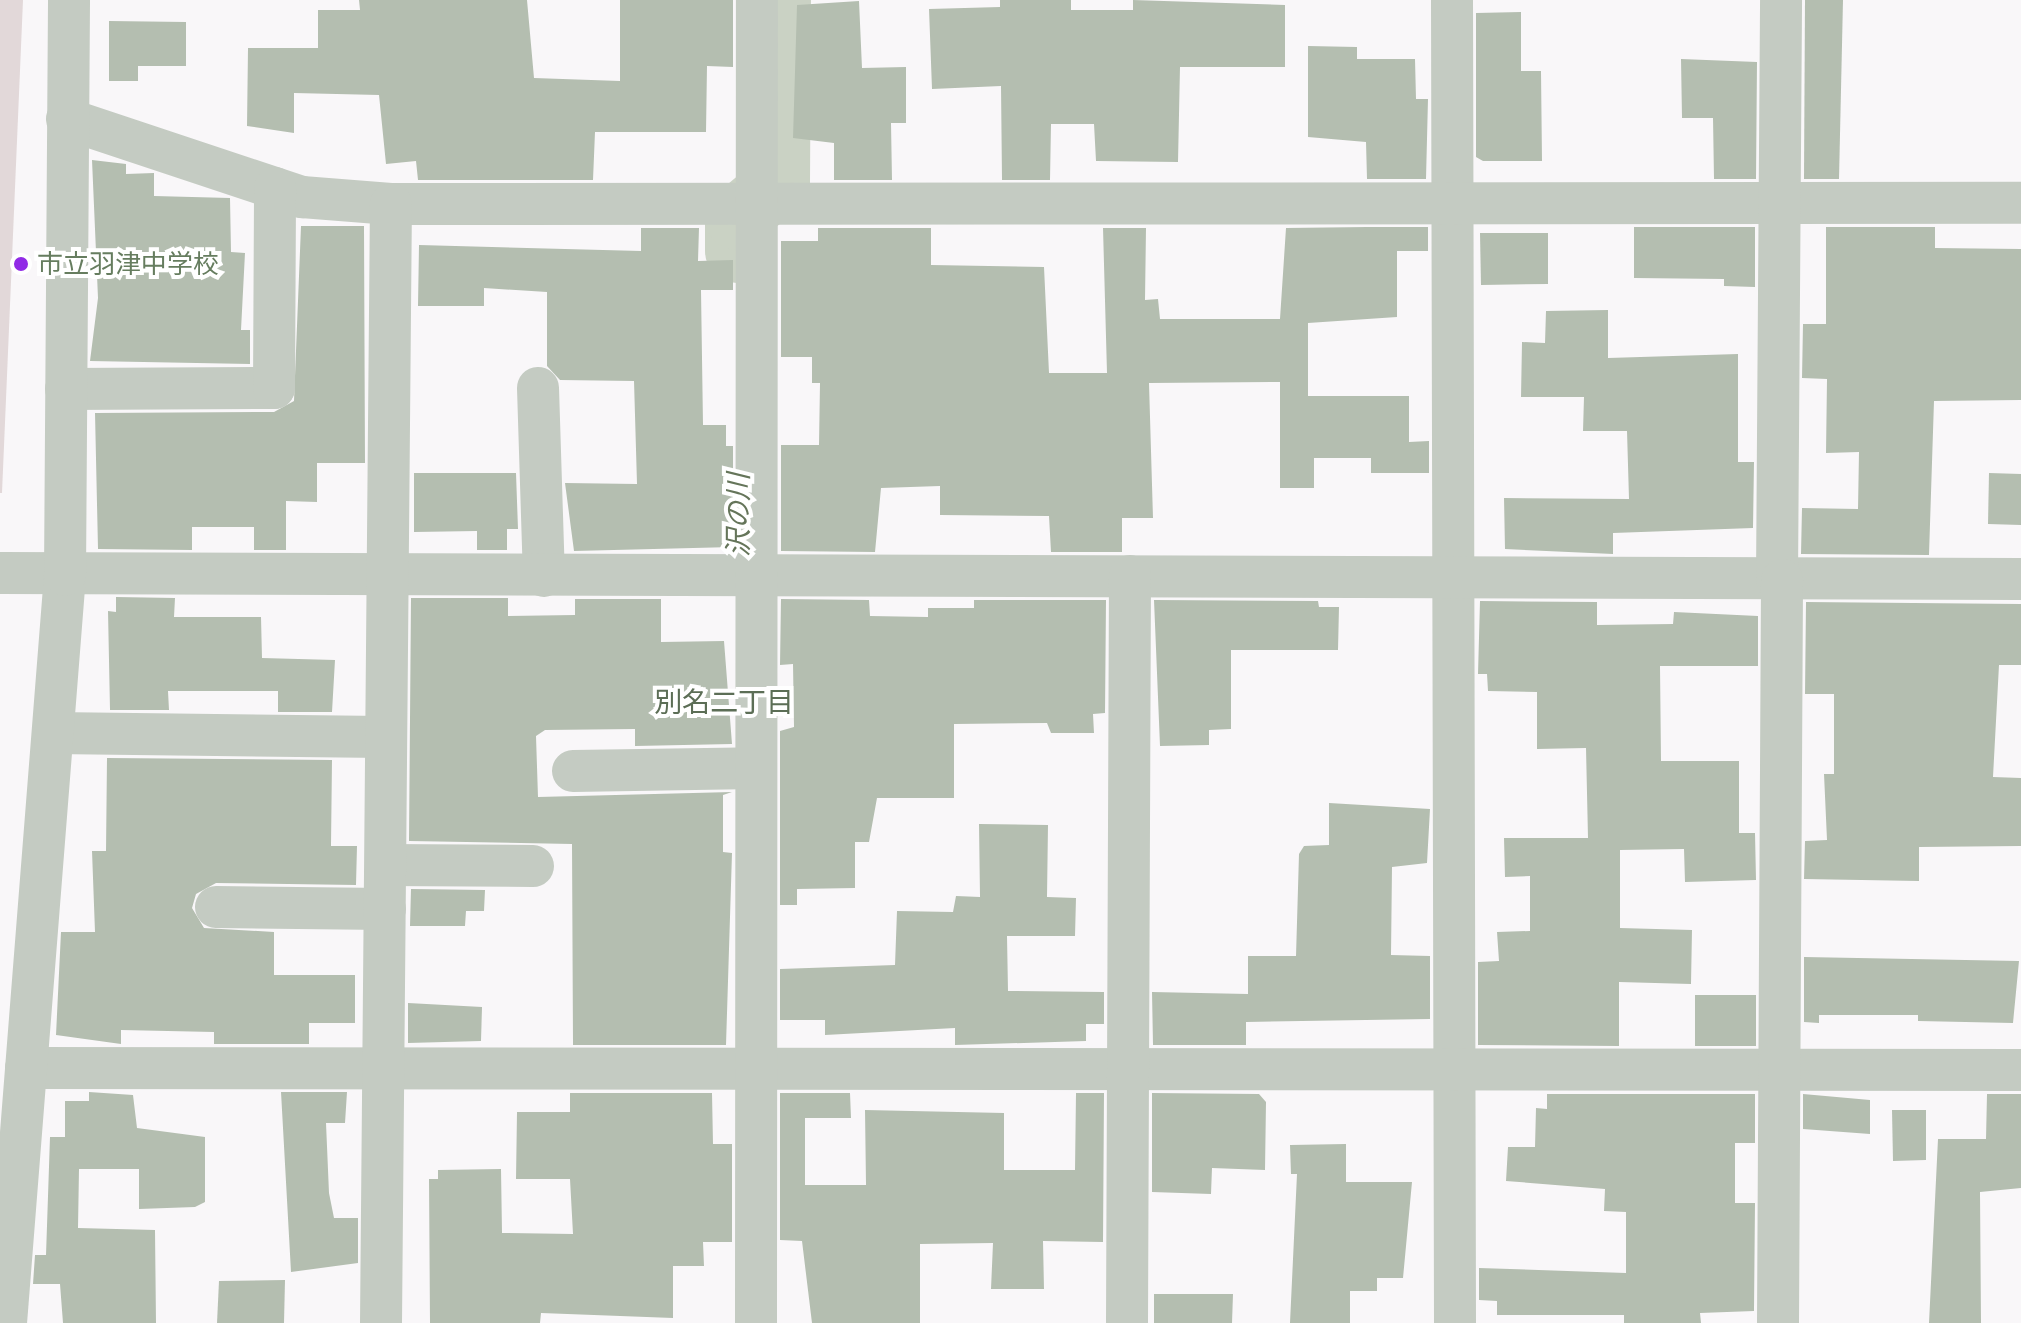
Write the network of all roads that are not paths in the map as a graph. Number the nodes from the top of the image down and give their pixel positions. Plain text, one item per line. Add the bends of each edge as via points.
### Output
1 (69, 0) edge
2 (757, 0) edge
3 (1452, 0) edge
4 (1781, 0) edge
5 (67, 119) junction
6 (275, 188) junction
7 (756, 200) junction
8 (2021, 203) edge
9 (391, 204) junction
10 (1780, 204) junction
11 (1451, 205) junction
12 (538, 388) dead end
13 (66, 389) junction
14 (0, 573) edge
15 (65, 575) junction
16 (383, 575) junction
17 (744, 575) junction
18 (1452, 575) junction
19 (544, 576) junction
20 (1130, 576) junction
21 (2021, 579) edge
22 (1780, 580) junction
23 (53, 733) junction
24 (384, 737) junction
25 (744, 768) junction
26 (573, 771) dead end
27 (386, 865) junction
28 (533, 866) dead end
29 (216, 907) dead end
30 (385, 909) junction
31 (18, 1059) edge
32 (382, 1067) junction
33 (754, 1068) junction
34 (1779, 1068) junction
35 (1127, 1069) junction
36 (1456, 1069) junction
37 (2021, 1070) edge
38 (6, 1323) edge
39 (381, 1323) edge
40 (756, 1323) edge
41 (1127, 1323) edge
42 (1455, 1323) edge
43 (1778, 1323) edge

1 - 5 street
2 - 7 street
3 - 11 street
4 - 10 street
5 - 6 street
5 - 13 street
6 - 9 street
6 - 13 street via 274,388
7 - 9 street
7 - 11 street
7 - 17 street
8 - 10 street
9 - 16 street
10 - 11 street
10 - 22 street
11 - 18 street
12 - 19 street
13 - 15 street
14 - 15 street
15 - 16 street
15 - 23 street
16 - 19 street
16 - 24 street
17 - 19 street
17 - 20 street
17 - 25 street
18 - 20 street
18 - 22 street
18 - 36 street
20 - 35 street
21 - 22 street
22 - 34 street
23 - 24 street
23 - 31 street
24 - 27 street
25 - 26 street
25 - 33 street
27 - 28 street
27 - 30 street
29 - 30 street
30 - 32 street
31 - 32 street
31 - 38 street
32 - 33 street
32 - 39 street
33 - 35 street
33 - 40 street
34 - 36 street
34 - 37 street
34 - 43 street
35 - 36 street
35 - 41 street
36 - 42 street

